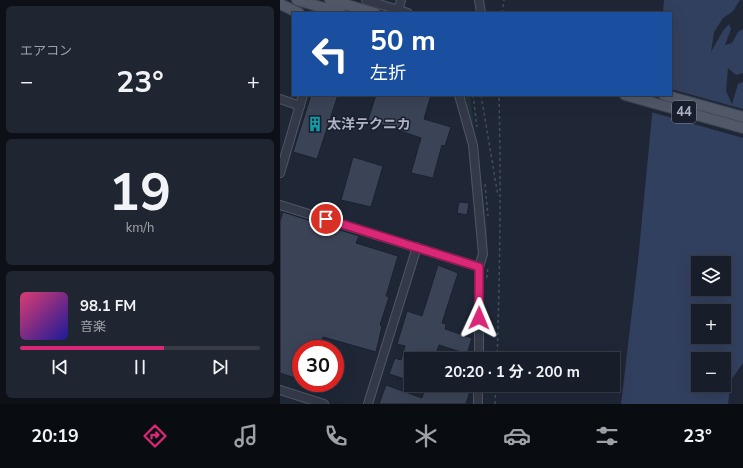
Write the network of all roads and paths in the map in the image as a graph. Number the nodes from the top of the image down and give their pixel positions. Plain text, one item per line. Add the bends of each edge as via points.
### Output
1 (297, 0) edge
2 (330, 0) edge
3 (366, 0) edge
4 (401, 0) edge
5 (479, 0) edge
6 (504, 0) edge
7 (280, 4) edge
8 (280, 7) edge
9 (398, 10) junction
10 (297, 12) edge
11 (298, 12) edge
12 (337, 12) edge
13 (372, 12) edge
14 (405, 12) edge
15 (481, 12) edge
16 (502, 12) edge
17 (303, 96) edge
18 (459, 96) edge
19 (481, 96) edge
20 (499, 96) edge
21 (629, 96) edge
22 (668, 96) edge
23 (280, 100) edge
24 (300, 106) junction
25 (743, 117) edge
26 (743, 128) edge
27 (280, 173) edge
28 (499, 200) junction
29 (280, 205) edge
30 (417, 247) junction
31 (479, 267) junction
32 (478, 352) edge
33 (497, 352) edge
34 (280, 390) edge
35 (478, 392) edge
36 (496, 392) edge
37 (324, 404) edge
38 (368, 404) edge
39 (478, 404) edge
40 (495, 404) edge

1 - 12 main road
2 - 13 main road
3 - 9 street
4 - 9 street
5 - 15 street
6 - 16 path
7 - 11 main road
8 - 10 street
9 - 14 street
17 - 24 street
18 - 31 street via 473,146 483,254
19 - 28 path
20 - 28 path
21 - 26 main road, 44
22 - 25 main road, 44
23 - 24 street
24 - 27 street
28 - 33 path via 501,238
29 - 30 street
30 - 31 street
30 - 38 street
31 - 32 street
34 - 37 street
35 - 39 street
36 - 40 path

